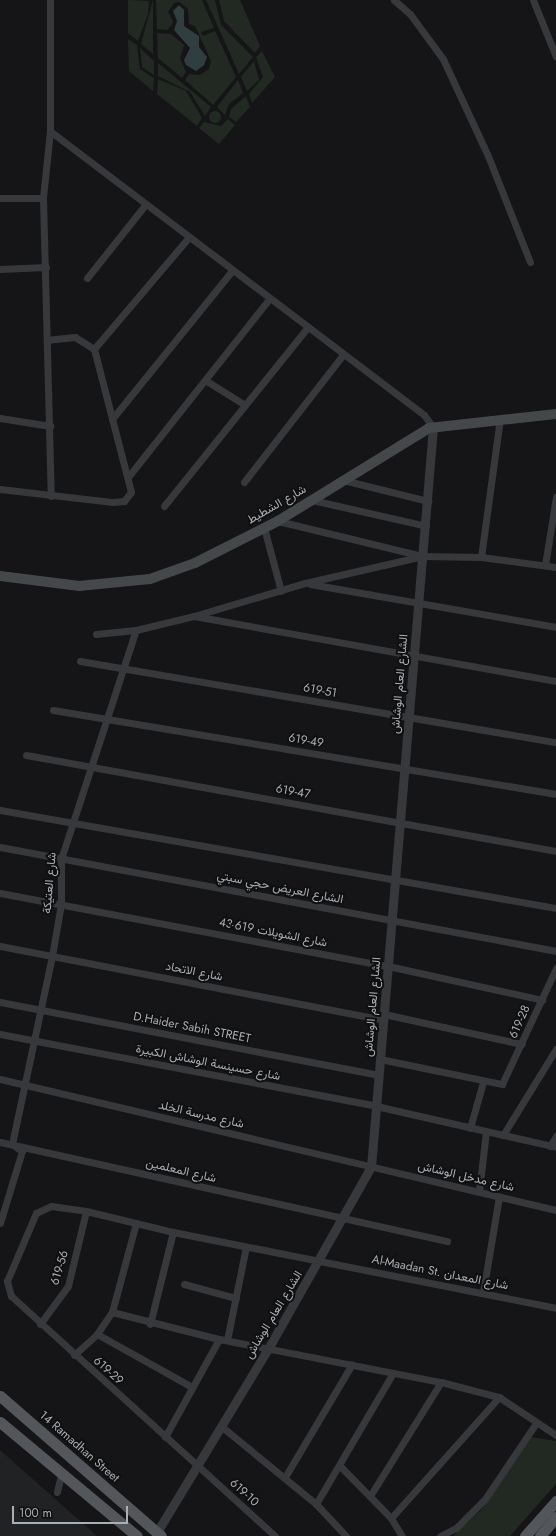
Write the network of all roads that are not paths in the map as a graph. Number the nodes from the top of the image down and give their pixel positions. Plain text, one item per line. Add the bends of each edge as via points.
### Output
1 (50, 0) edge
2 (394, 0) edge
3 (533, 0) edge
4 (556, 57) edge
5 (50, 131) junction
6 (0, 198) edge
7 (43, 198) junction
8 (145, 205) junction
9 (188, 238) junction
10 (530, 262) dead end
11 (46, 267) junction
12 (0, 269) edge
13 (232, 271) junction
14 (87, 278) dead end
15 (268, 299) junction
16 (307, 328) junction
17 (48, 340) junction
18 (94, 349) junction
19 (343, 355) junction
20 (205, 380) junction
21 (245, 405) junction
22 (556, 414) edge
23 (0, 418) edge
24 (112, 419) junction
25 (500, 419) junction
26 (50, 426) junction
27 (433, 427) junction
28 (128, 478) junction
29 (344, 480) junction
30 (244, 482) dead end
31 (0, 489) edge
32 (51, 496) junction
33 (556, 497) edge
34 (312, 500) junction
35 (428, 501) junction
36 (164, 506) dead end
37 (278, 521) junction
38 (426, 526) junction
39 (264, 528) junction
40 (424, 556) junction
41 (482, 557) junction
42 (545, 565) junction
43 (556, 567) edge
44 (0, 576) edge
45 (305, 583) junction
46 (281, 590) junction
47 (419, 604) junction
48 (194, 616) junction
49 (556, 627) edge
50 (136, 630) junction
51 (96, 634) dead end
52 (415, 655) junction
53 (80, 661) dead end
54 (124, 669) junction
55 (556, 681) edge
56 (53, 710) dead end
57 (410, 717) junction
58 (108, 720) junction
59 (556, 740) edge
60 (26, 755) dead end
61 (91, 767) junction
62 (405, 769) junction
63 (556, 794) edge
64 (0, 810) edge
65 (72, 823) junction
66 (401, 823) junction
67 (0, 848) edge
68 (556, 850) edge
69 (61, 859) junction
70 (396, 880) junction
71 (0, 893) edge
72 (61, 904) junction
73 (556, 908) edge
74 (392, 921) junction
75 (0, 946) edge
76 (556, 951) edge
77 (52, 956) junction
78 (388, 966) junction
79 (556, 968) edge
80 (542, 1000) junction
81 (0, 1002) edge
82 (41, 1010) junction
83 (384, 1017) junction
84 (0, 1034) edge
85 (34, 1041) junction
86 (522, 1044) junction
87 (556, 1049) edge
88 (380, 1059) junction
89 (379, 1075) junction
90 (0, 1079) edge
91 (483, 1082) junction
92 (26, 1085) junction
93 (376, 1106) junction
94 (470, 1128) junction
95 (486, 1131) junction
96 (503, 1135) junction
97 (556, 1136) edge
98 (0, 1142) edge
99 (12, 1144) junction
100 (553, 1146) edge
101 (371, 1167) junction
102 (479, 1191) junction
103 (499, 1196) junction
104 (556, 1210) edge
105 (86, 1211) junction
106 (344, 1219) junction
107 (0, 1223) edge
108 (136, 1223) junction
109 (173, 1232) junction
110 (447, 1241) dead end
111 (246, 1247) junction
112 (319, 1262) junction
113 (184, 1284) dead end
114 (7, 1289) joint
115 (483, 1292) junction
116 (236, 1298) junction
117 (556, 1308) edge
118 (112, 1312) junction
119 (40, 1324) junction
120 (150, 1324) junction
121 (97, 1334) junction
122 (219, 1339) junction
123 (227, 1340) junction
124 (269, 1347) junction
125 (74, 1355) junction
126 (352, 1364) junction
127 (393, 1373) junction
128 (441, 1382) junction
129 (192, 1387) junction
130 (0, 1396) edge
131 (499, 1397) junction
132 (0, 1422) edge
133 (536, 1423) junction
134 (221, 1426) junction
135 (556, 1435) edge
136 (165, 1437) junction
137 (340, 1466) junction
138 (198, 1467) junction
139 (61, 1474) junction
140 (285, 1477) junction
141 (57, 1492) dead end
142 (370, 1496) junction
143 (556, 1501) edge
144 (316, 1504) junction
145 (391, 1518) junction
146 (554, 1522) edge
147 (160, 1535) edge
148 (136, 1536) edge
149 (275, 1536) edge
150 (346, 1536) edge
151 (402, 1536) edge
152 (440, 1536) edge
153 (525, 1536) edge
154 (540, 1536) edge

1 - 5 street
2 - 10 street via 410,14 443,59 488,156
3 - 4 street
5 - 7 street
5 - 8 street
6 - 7 street
7 - 11 street
8 - 9 street
8 - 14 street
9 - 13 street
9 - 18 street
11 - 12 street
11 - 17 street
13 - 15 street
13 - 24 street
15 - 16 street
15 - 20 street
16 - 19 street
16 - 21 street
17 - 18 street via 75,337
17 - 26 street
18 - 24 street
19 - 27 street via 424,415
19 - 30 street
20 - 21 street
20 - 28 street
21 - 36 street
22 - 25 main road, شارع الشطيط
23 - 26 street
24 - 28 street
25 - 27 main road, شارع الشطيط
25 - 41 street
26 - 32 street
27 - 29 main road, شارع الشطيط via 400,443
27 - 35 street, الشارع العام الوشاش
28 - 32 street via 131,492 124,501
29 - 34 main road, شارع الشطيط
29 - 35 street
31 - 32 street
33 - 42 street
34 - 37 main road, شارع الشطيط
34 - 38 street
35 - 38 street, الشارع العام الوشاش
37 - 39 main road, شارع الشطيط
37 - 40 street
38 - 40 street, الشارع العام الوشاش
39 - 44 main road, شارع الشطيط via 195,563 135,583 61,585
39 - 46 street
40 - 41 street
40 - 45 street
40 - 47 street, الشارع العام الوشاش
41 - 42 street
42 - 43 street
45 - 46 street
45 - 47 street
46 - 48 street
47 - 49 street
47 - 52 street, الشارع العام الوشاش
48 - 50 street
48 - 52 street
50 - 51 street
50 - 54 street, شارع العتيکة
52 - 55 street
52 - 57 street, الشارع العام الوشاش
53 - 54 street, 619-51
54 - 57 street, 619-51
54 - 58 street, شارع العتيکة
56 - 58 street, 619-49
57 - 59 street, 619-51
57 - 62 street, الشارع العام الوشاش
58 - 61 street, شارع العتيکة
58 - 62 street, 619-49
60 - 61 street, 619-47
61 - 65 street, شارع العتيکة
61 - 66 street, 619-47
62 - 63 street, 619-49
62 - 66 street, الشارع العام الوشاش
64 - 65 street
65 - 69 street, شارع العتيکة
65 - 70 street
66 - 68 street, 619-47
66 - 70 street, الشارع العام الوشاش
67 - 69 street, الشارع العريض حجي سبتي
69 - 72 street, شارع العتيکة
69 - 74 street, الشارع العريض حجي سبتي
70 - 73 street
70 - 74 street, الشارع العام الوشاش
71 - 72 street, شارع الشويلات 619-43
72 - 77 street, شارع العتيکة
72 - 78 street, شارع الشويلات 619-43
74 - 76 street, الشارع العريض حجي سبتي
74 - 78 street, الشارع العام الوشاش
75 - 77 street, شارع الاتحاد
77 - 82 street, شارع العتيکة
77 - 83 street, شارع الاتحاد
78 - 80 street, شارع الشويلات 619-43
78 - 83 street, الشارع العام الوشاش
79 - 80 street, 619-28
80 - 86 street, 619-28
81 - 82 street, D.Haider Sabih STREET
82 - 85 street, شارع العتيکة
82 - 89 street, D.Haider Sabih STREET
83 - 86 street, شارع الاتحاد
83 - 88 street, الشارع العام الوشاش
84 - 85 street, شارع حسينسة الوشاش الكبيرة
85 - 92 street, شارع العتيکة
85 - 93 street, شارع حسينسة الوشاش الكبيرة
86 - 91 street, 619-28 via 502,1084
87 - 96 street
88 - 89 street, الشارع العام الوشاش
88 - 91 street
89 - 93 street, الشارع العام الوشاش
90 - 92 street, شارع مدرسة الخلد
91 - 94 street
92 - 99 street, شارع العتيکة
92 - 101 street, شارع مدرسة الخلد
93 - 94 street, شارع حسينسة الوشاش الكبيرة
93 - 101 street, الشارع العام الوشاش
94 - 95 street, شارع حسينسة الوشاش الكبيرة
95 - 96 street, شارع حسينسة الوشاش الكبيرة
95 - 102 street
96 - 100 street, شارع حسينسة الوشاش الكبيرة
97 - 100 street
98 - 99 street, شارع المعلمين
99 - 106 street, شارع المعلمين
99 - 107 street via 22,1151
101 - 102 street, شارع مدخل الوشاش
101 - 106 street, الشارع العام الوشاش
102 - 103 street, شارع مدخل الوشاش
103 - 104 street, شارع مدخل الوشاش
103 - 115 street
105 - 108 street, Al-Maadan St. شارع المعدان
105 - 114 street, Al-Maadan St. شارع المعدان via 51,1206 36,1213 7,1281
105 - 119 street, 619-56 via 68,1286
106 - 110 street, شارع المعلمين
106 - 112 street, الشارع العام الوشاش
108 - 109 street, Al-Maadan St. شارع المعدان
108 - 118 street
109 - 111 street, Al-Maadan St. شارع المعدان
109 - 120 street
111 - 112 street, Al-Maadan St. شارع المعدان
111 - 116 street
112 - 115 street, Al-Maadan St. شارع المعدان
112 - 124 street, الشارع العام الوشاش
113 - 116 street
114 - 119 street, 619-29
115 - 117 street, Al-Maadan St. شارع المعدان
116 - 123 street
118 - 120 street
118 - 121 street
119 - 125 street, 619-29
120 - 122 street
121 - 125 street
121 - 129 street
122 - 123 street
122 - 129 street
123 - 124 street
124 - 126 street
124 - 134 street, الشارع العام الوشاش
125 - 136 street, 619-29
126 - 127 street
126 - 140 street
127 - 128 street
127 - 137 street
128 - 131 street
128 - 142 street
129 - 136 street
130 - 147 main road, 14 Ramadhan Street
131 - 133 street
131 - 145 street
132 - 139 main road
133 - 135 street
133 - 152 street via 485,1499 456,1528
134 - 138 street, الشارع العام الوشاش
134 - 140 street
136 - 138 street, 619-29
137 - 142 street
137 - 144 street
138 - 147 street, الشارع العام الوشاش
138 - 149 street, 619-10
139 - 141 street
139 - 148 main road
140 - 144 street
142 - 145 street
143 - 153 main road
144 - 150 street
145 - 151 street
146 - 154 main road

